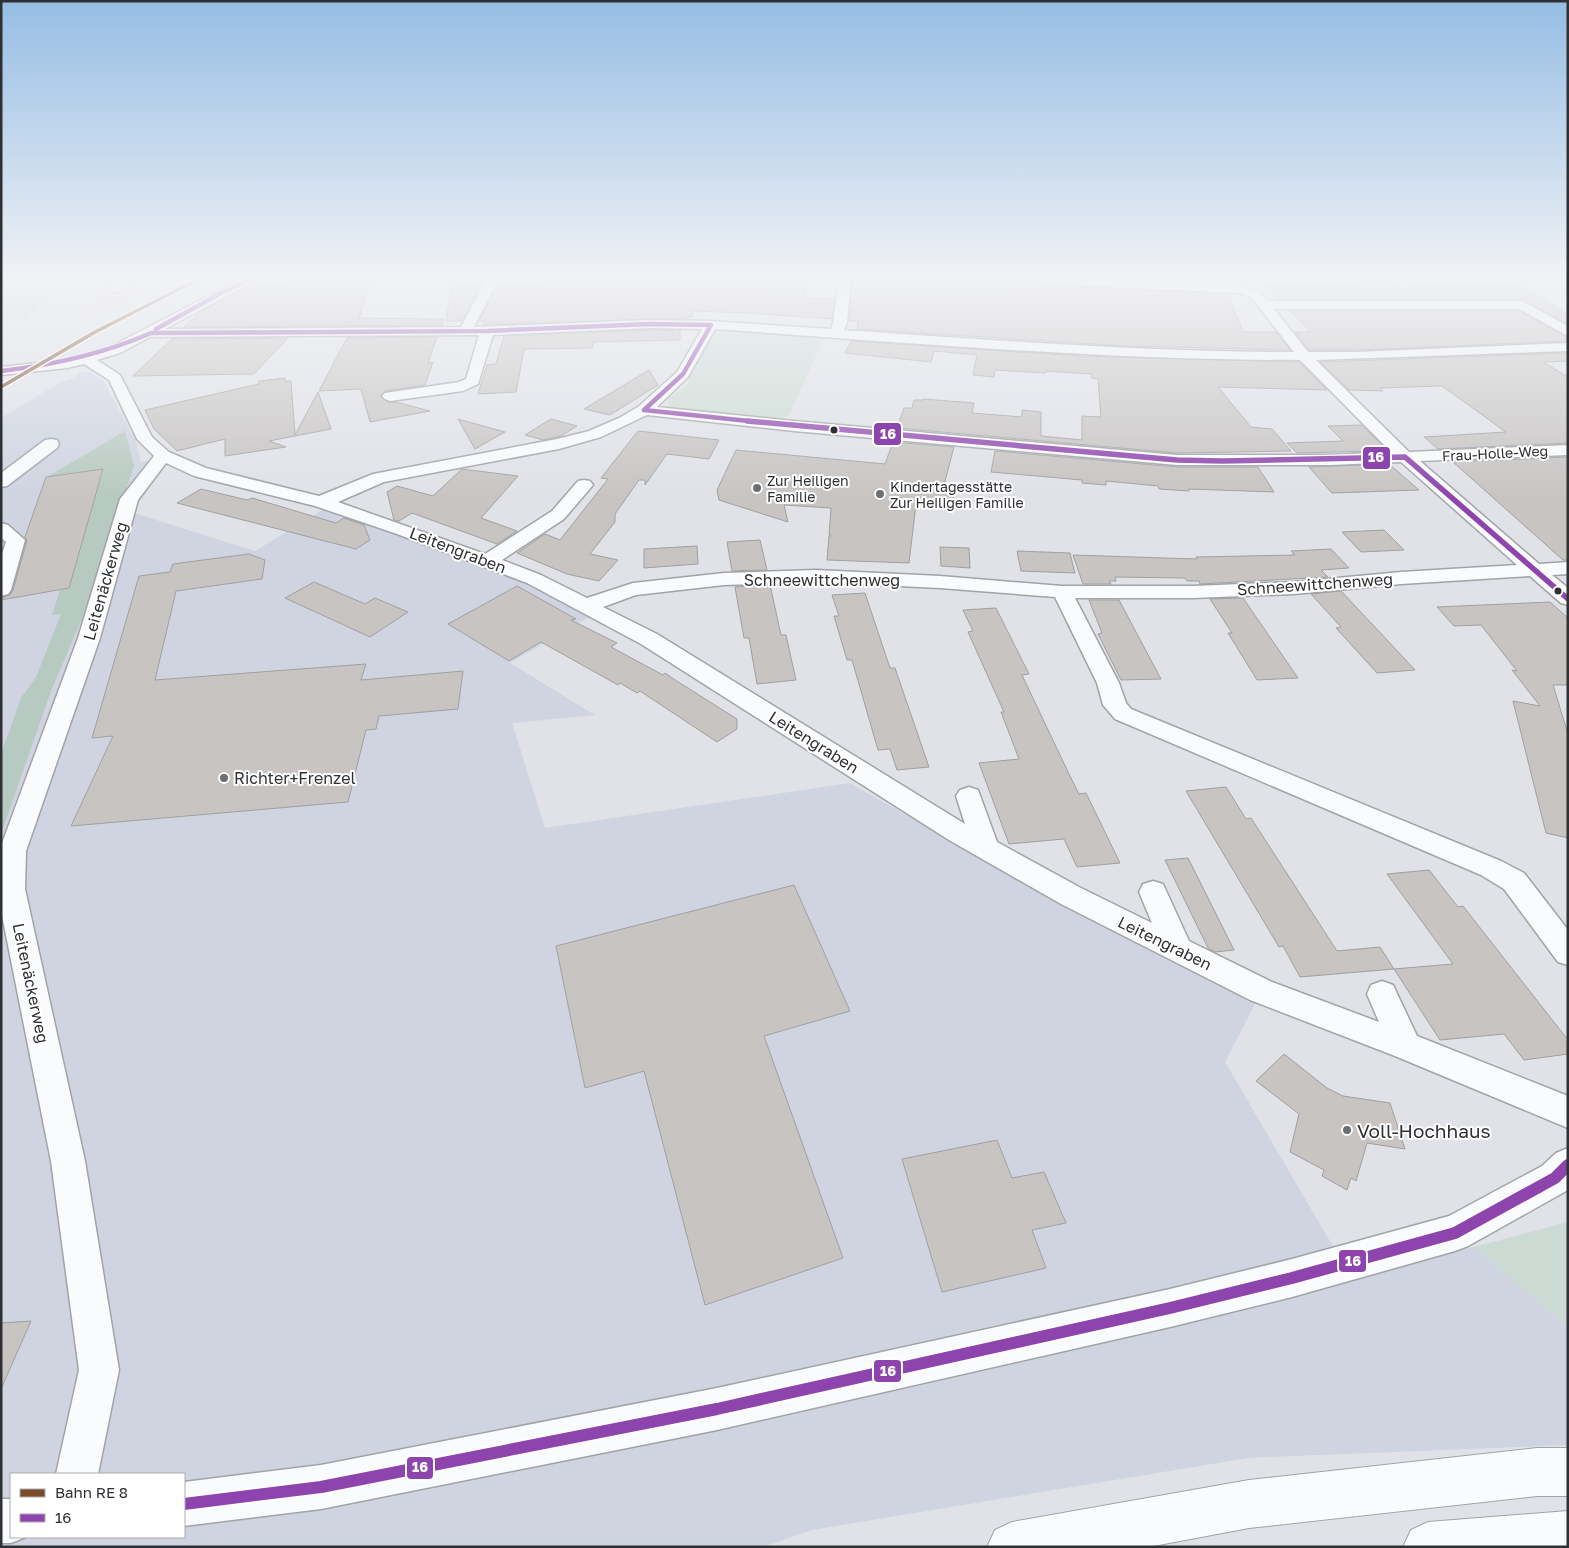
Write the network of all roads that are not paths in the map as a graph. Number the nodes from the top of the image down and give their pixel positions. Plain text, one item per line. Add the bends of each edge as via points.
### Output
1 (108, 352) edge
2 (481, 352) edge
3 (695, 352) edge
4 (1171, 352) edge
5 (1302, 352) edge
6 (1431, 352) edge
7 (1306, 357) junction
8 (87, 359) junction
9 (1, 371) edge
10 (390, 396) dead end
11 (644, 410) junction
12 (51, 444) dead end
13 (1568, 450) edge
14 (163, 456) junction
15 (1405, 457) junction
16 (1, 482) edge
17 (584, 485) dead end
18 (321, 502) junction
19 (1, 528) edge
20 (487, 561) junction
21 (1568, 568) edge
22 (1535, 569) junction
23 (1, 590) edge
24 (1062, 592) junction
25 (1568, 599) edge
26 (585, 606) junction
27 (969, 796) dead end
28 (985, 848) junction
29 (1153, 892) dead end
30 (11, 935) edge
31 (1178, 949) junction
32 (1568, 953) edge
33 (1382, 994) dead end
34 (1406, 1046) junction
35 (1568, 1112) edge
36 (1568, 1165) edge
37 (1568, 1472) edge
38 (77, 1473) edge
39 (185, 1504) edge
40 (1568, 1535) edge
41 (1012, 1547) edge
42 (1428, 1547) edge

1 - 8 street
2 - 10 street via 473,381 463,386
3 - 11 street via 683,374
4 - 7 street
5 - 7 street
6 - 7 street
7 - 15 street
8 - 9 street
8 - 14 street, Leitengraben via 115,378 145,439
11 - 15 street, Frau-Holle-Weg via 1177,460
11 - 18 street via 595,434 550,446 379,478
12 - 16 street
13 - 15 street, Frau-Holle-Weg
14 - 18 street, Leitengraben via 200,472
14 - 30 street, Leitenäckerweg via 129,500 89,638 13,851
15 - 22 street
17 - 20 street via 558,515
18 - 20 street, Leitengraben
19 - 23 street via 16,540
20 - 26 street, Leitengraben via 534,579
21 - 22 street, Schneewittchenweg
22 - 24 street, Schneewittchenweg via 1294,588
22 - 25 street
24 - 26 street, Schneewittchenweg via 816,576 724,579 633,589
24 - 32 street via 1108,683 1115,704 1124,714 1491,868 1514,881
26 - 28 street, Leitengraben via 649,638
27 - 28 street
28 - 31 street, Leitengraben via 1071,896
29 - 31 street
30 - 38 street, Leitenäckerweg via 68,1161 99,1370
31 - 34 street, Leitengraben via 1261,990
33 - 34 street
34 - 35 street, Leitengraben
36 - 39 street via 1555,1178 1455,1233 1235,1292 717,1409 321,1487
37 - 41 main road via 1527,1473 1249,1504
40 - 42 main road

